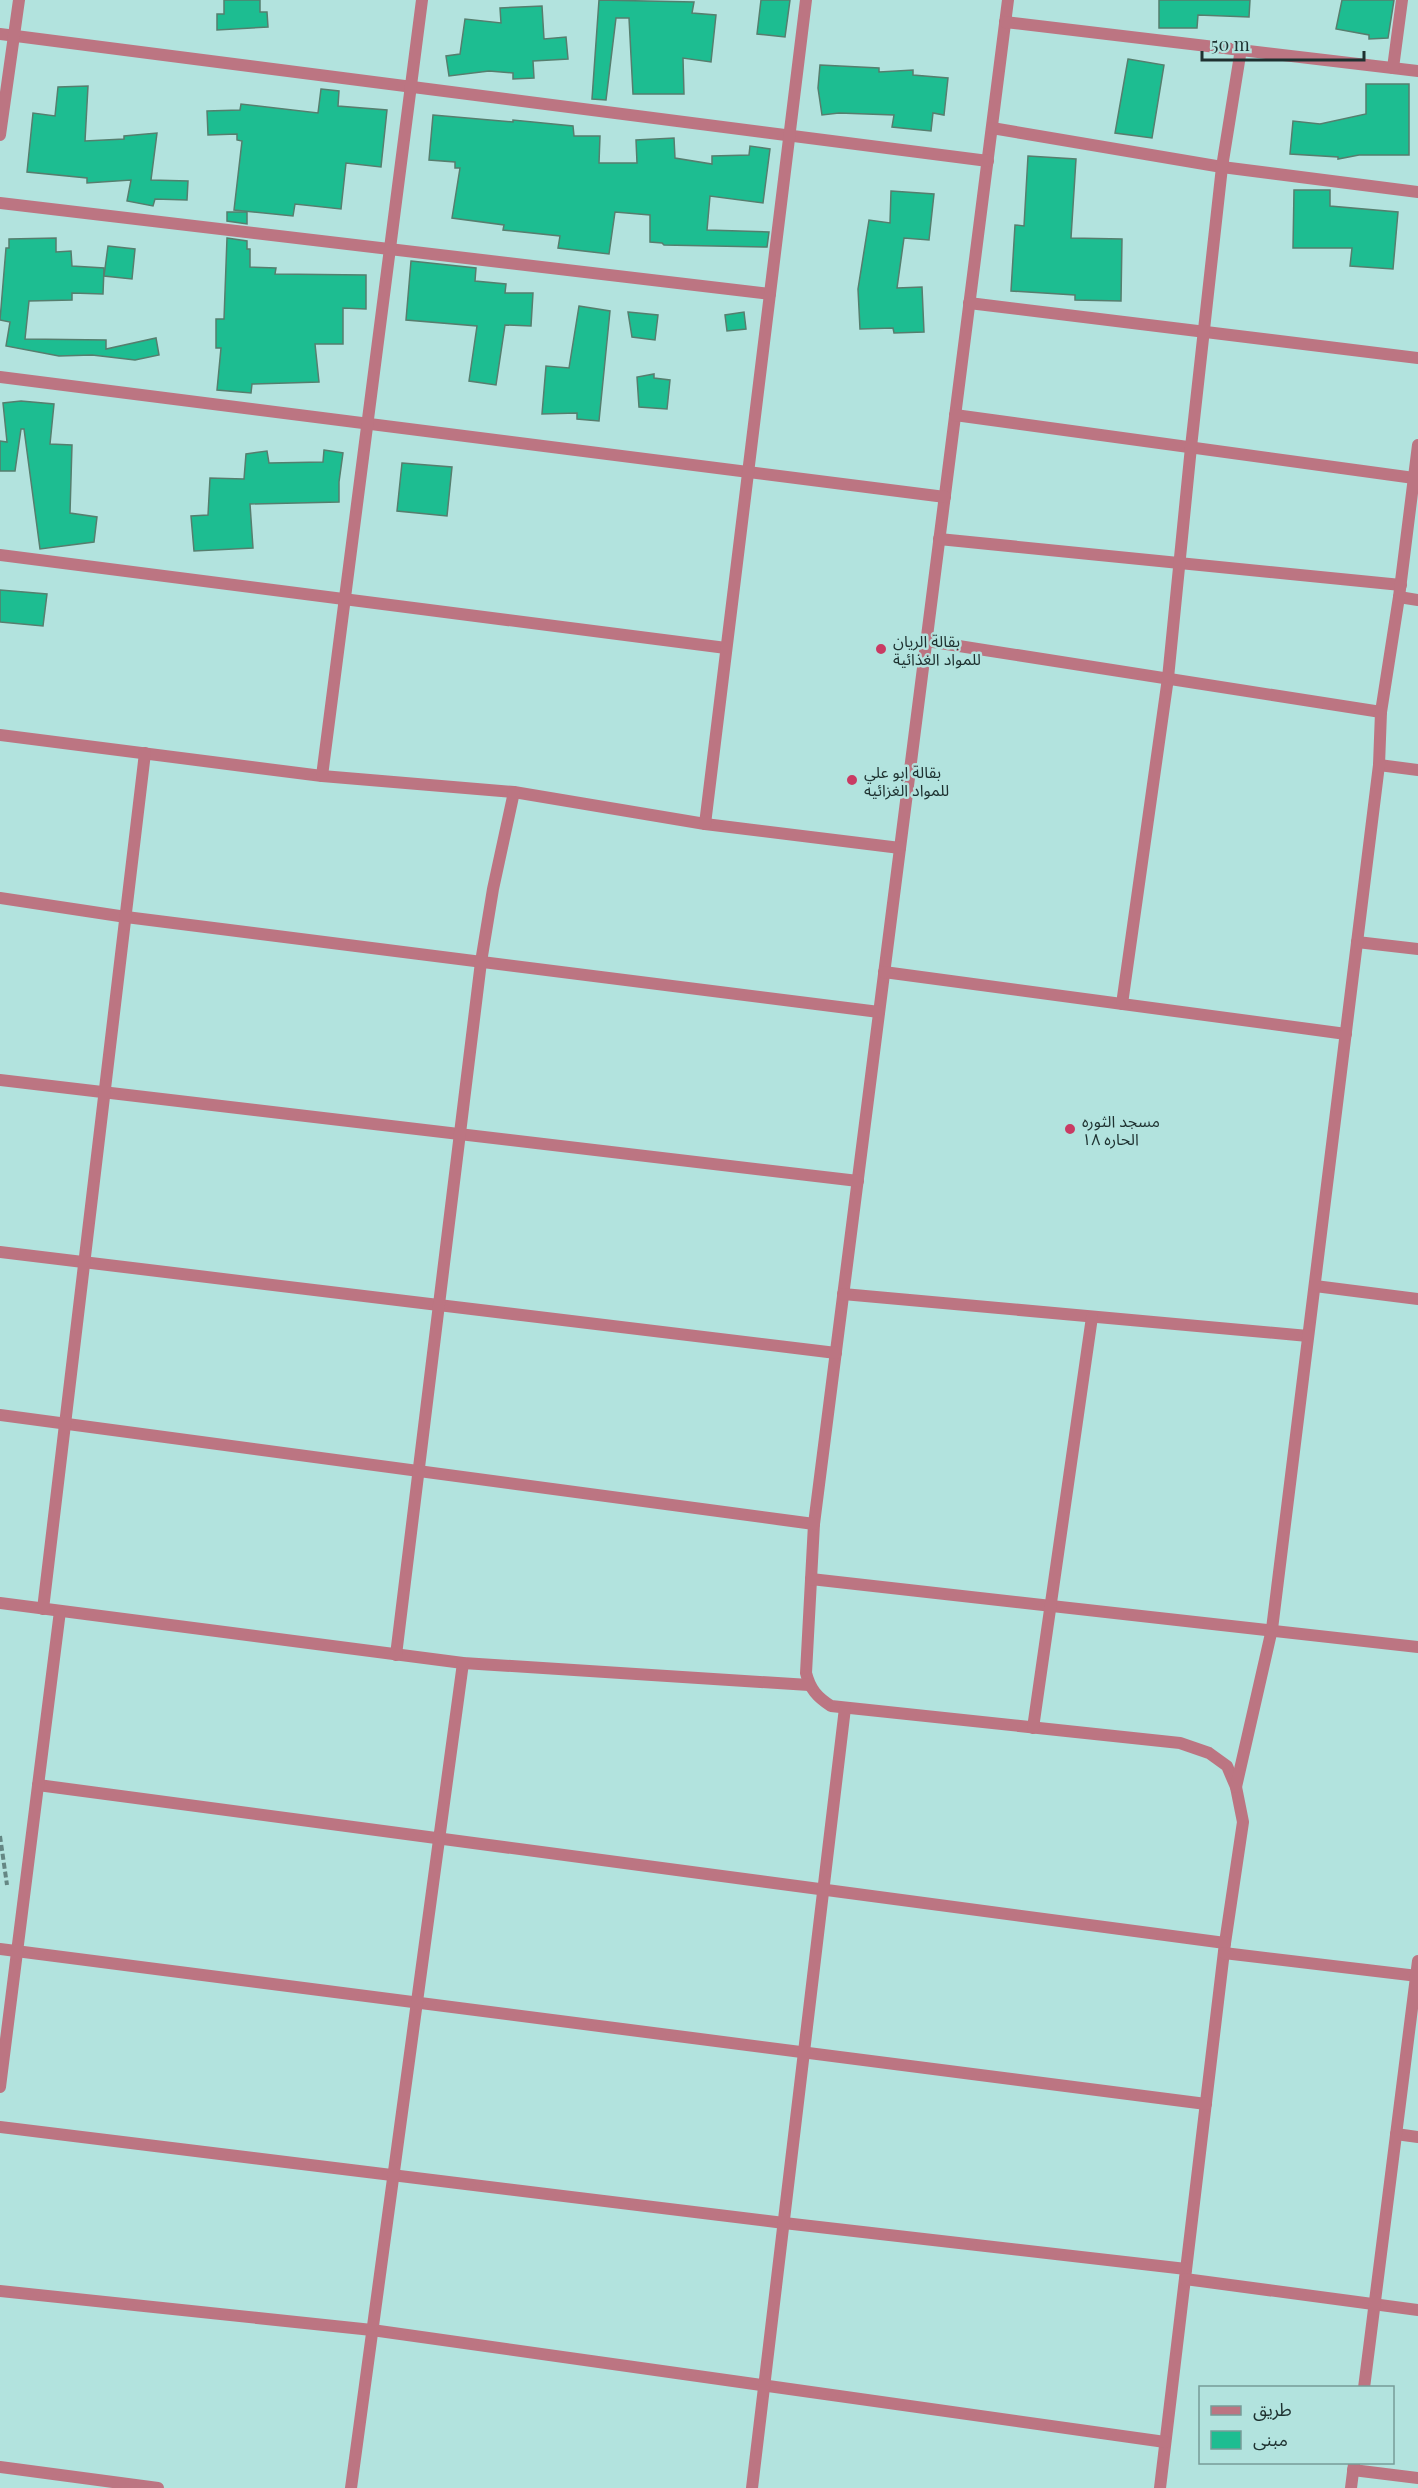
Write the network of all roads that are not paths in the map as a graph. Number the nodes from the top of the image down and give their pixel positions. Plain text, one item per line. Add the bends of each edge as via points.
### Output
1 (19, 0) edge
2 (422, 0) edge
3 (806, 0) edge
4 (1008, 0) edge
5 (1402, 0) edge
6 (1005, 22) junction
7 (0, 34) edge
8 (13, 35) junction
9 (1241, 50) junction
10 (1393, 68) junction
11 (1418, 71) edge
12 (411, 87) junction
13 (992, 128) junction
14 (0, 135) edge
15 (789, 136) junction
16 (988, 161) junction
17 (1222, 167) junction
18 (1418, 192) edge
19 (0, 203) edge
20 (390, 249) junction
21 (770, 294) junction
22 (969, 303) junction
23 (1204, 332) junction
24 (1418, 358) edge
25 (0, 377) edge
26 (955, 415) junction
27 (368, 424) junction
28 (1418, 445) edge
29 (1191, 447) junction
30 (748, 473) junction
31 (1414, 478) junction
32 (945, 497) junction
33 (939, 538) junction
34 (0, 555) edge
35 (1179, 563) junction
36 (1400, 591) junction
37 (345, 599) junction
38 (1418, 600) edge
39 (927, 641) junction
40 (726, 648) junction
41 (1168, 678) junction
42 (1381, 712) junction
43 (0, 735) edge
44 (145, 753) junction
45 (1379, 765) junction
46 (1418, 770) edge
47 (322, 776) junction
48 (514, 792) junction
49 (705, 824) junction
50 (900, 848) junction
51 (0, 898) edge
52 (126, 917) junction
53 (1357, 942) junction
54 (1418, 949) edge
55 (481, 962) junction
56 (884, 972) junction
57 (1122, 1004) junction
58 (879, 1012) junction
59 (1346, 1034) junction
60 (0, 1080) edge
61 (105, 1093) junction
62 (458, 1135) junction
63 (858, 1181) junction
64 (0, 1252) edge
65 (84, 1261) junction
66 (1315, 1286) junction
67 (843, 1294) junction
68 (1418, 1299) edge
69 (438, 1305) junction
70 (1092, 1317) junction
71 (1308, 1336) junction
72 (836, 1353) junction
73 (0, 1415) edge
74 (65, 1424) junction
75 (418, 1472) junction
76 (814, 1524) junction
77 (811, 1579) junction
78 (0, 1603) edge
79 (1050, 1607) junction
80 (43, 1609) junction
81 (60, 1611) junction
82 (1272, 1629) junction
83 (1418, 1647) edge
84 (396, 1655) junction
85 (463, 1663) junction
86 (809, 1685) junction
87 (845, 1708) junction
88 (1033, 1728) junction
89 (38, 1785) junction
90 (1236, 1787) junction
91 (439, 1838) junction
92 (823, 1889) junction
93 (1225, 1948) junction
94 (0, 1949) edge
95 (17, 1951) junction
96 (1418, 1961) edge
97 (1417, 1976) edge
98 (417, 2002) junction
99 (804, 2053) junction
100 (0, 2087) edge
101 (1206, 2104) junction
102 (0, 2127) edge
103 (1396, 2134) junction
104 (1418, 2137) edge
105 (393, 2176) junction
106 (784, 2223) junction
107 (1185, 2274) junction
108 (0, 2291) edge
109 (1375, 2304) junction
110 (1418, 2310) edge
111 (372, 2330) junction
112 (765, 2385) junction
113 (1364, 2386) edge
114 (1165, 2442) junction
115 (1354, 2466) edge
116 (0, 2468) edge
117 (1418, 2478) edge
118 (158, 2488) edge
119 (351, 2488) edge
120 (752, 2488) edge
121 (1160, 2488) edge
122 (1351, 2488) edge

1 - 8 street
2 - 12 street
3 - 15 street
4 - 6 street
5 - 10 street
6 - 9 street
6 - 13 street
7 - 8 street
8 - 12 street
8 - 14 street
9 - 10 street
9 - 17 street
10 - 11 street
12 - 15 street
12 - 20 street
13 - 16 street
13 - 17 street
15 - 16 street
15 - 21 street
16 - 22 street
17 - 18 street
17 - 23 street
19 - 20 street
20 - 21 street
20 - 27 street
21 - 30 street
22 - 23 street
22 - 26 street
23 - 24 street
23 - 29 street
25 - 27 street
26 - 29 street
26 - 32 street
27 - 30 street
27 - 37 street
28 - 31 street
29 - 31 street
29 - 35 street
30 - 32 street
30 - 40 street
31 - 36 street
32 - 33 street
33 - 35 street
33 - 39 street
34 - 37 street
35 - 36 street
35 - 41 street
36 - 38 street
36 - 42 street
37 - 40 street
37 - 47 street
39 - 41 street
39 - 50 street
40 - 49 street
41 - 42 street
41 - 57 street
42 - 45 street
43 - 44 street
44 - 47 street
44 - 52 street
45 - 46 street
45 - 53 street
47 - 48 street
48 - 49 street
48 - 55 street
49 - 50 street
50 - 56 street
51 - 52 street
52 - 55 street
52 - 61 street
53 - 54 street
53 - 59 street
55 - 58 street
55 - 62 street
56 - 57 street
56 - 58 street
57 - 59 street
58 - 63 street
59 - 66 street
60 - 61 street
61 - 62 street
61 - 65 street
62 - 63 street
62 - 69 street
63 - 67 street
64 - 65 street
65 - 69 street
65 - 74 street
66 - 68 street
66 - 71 street
67 - 70 street
67 - 72 street
69 - 72 street
69 - 75 street
70 - 71 street
70 - 79 street
71 - 82 street
72 - 76 street
73 - 74 street
74 - 75 street
74 - 80 street
75 - 76 street
75 - 84 street
76 - 77 street
77 - 79 street
77 - 86 street via 806,1660
78 - 80 street
79 - 82 street
79 - 88 street
80 - 81 street
81 - 84 street
81 - 89 street
82 - 83 street
82 - 90 street
84 - 85 street
85 - 86 street
85 - 91 street
86 - 87 street via 818,1698
87 - 88 street
87 - 92 street
88 - 90 street via 1180,1743 1209,1753 1227,1766
89 - 91 street
89 - 95 street
90 - 93 street via 1243,1822
91 - 92 street
91 - 98 street
92 - 93 street
92 - 99 street
93 - 97 street
93 - 101 street
94 - 95 street
95 - 98 street
95 - 100 street
96 - 97 street
97 - 103 street
98 - 99 street
98 - 105 street
99 - 101 street
99 - 106 street
101 - 107 street
102 - 105 street
103 - 104 street
103 - 109 street
105 - 106 street
105 - 111 street
106 - 107 street
106 - 112 street
107 - 109 street
107 - 114 street
108 - 111 street
109 - 110 street
109 - 113 street
111 - 112 street
111 - 119 street
112 - 114 street
112 - 120 street
114 - 121 street
115 - 117 street
115 - 122 street
116 - 118 street

